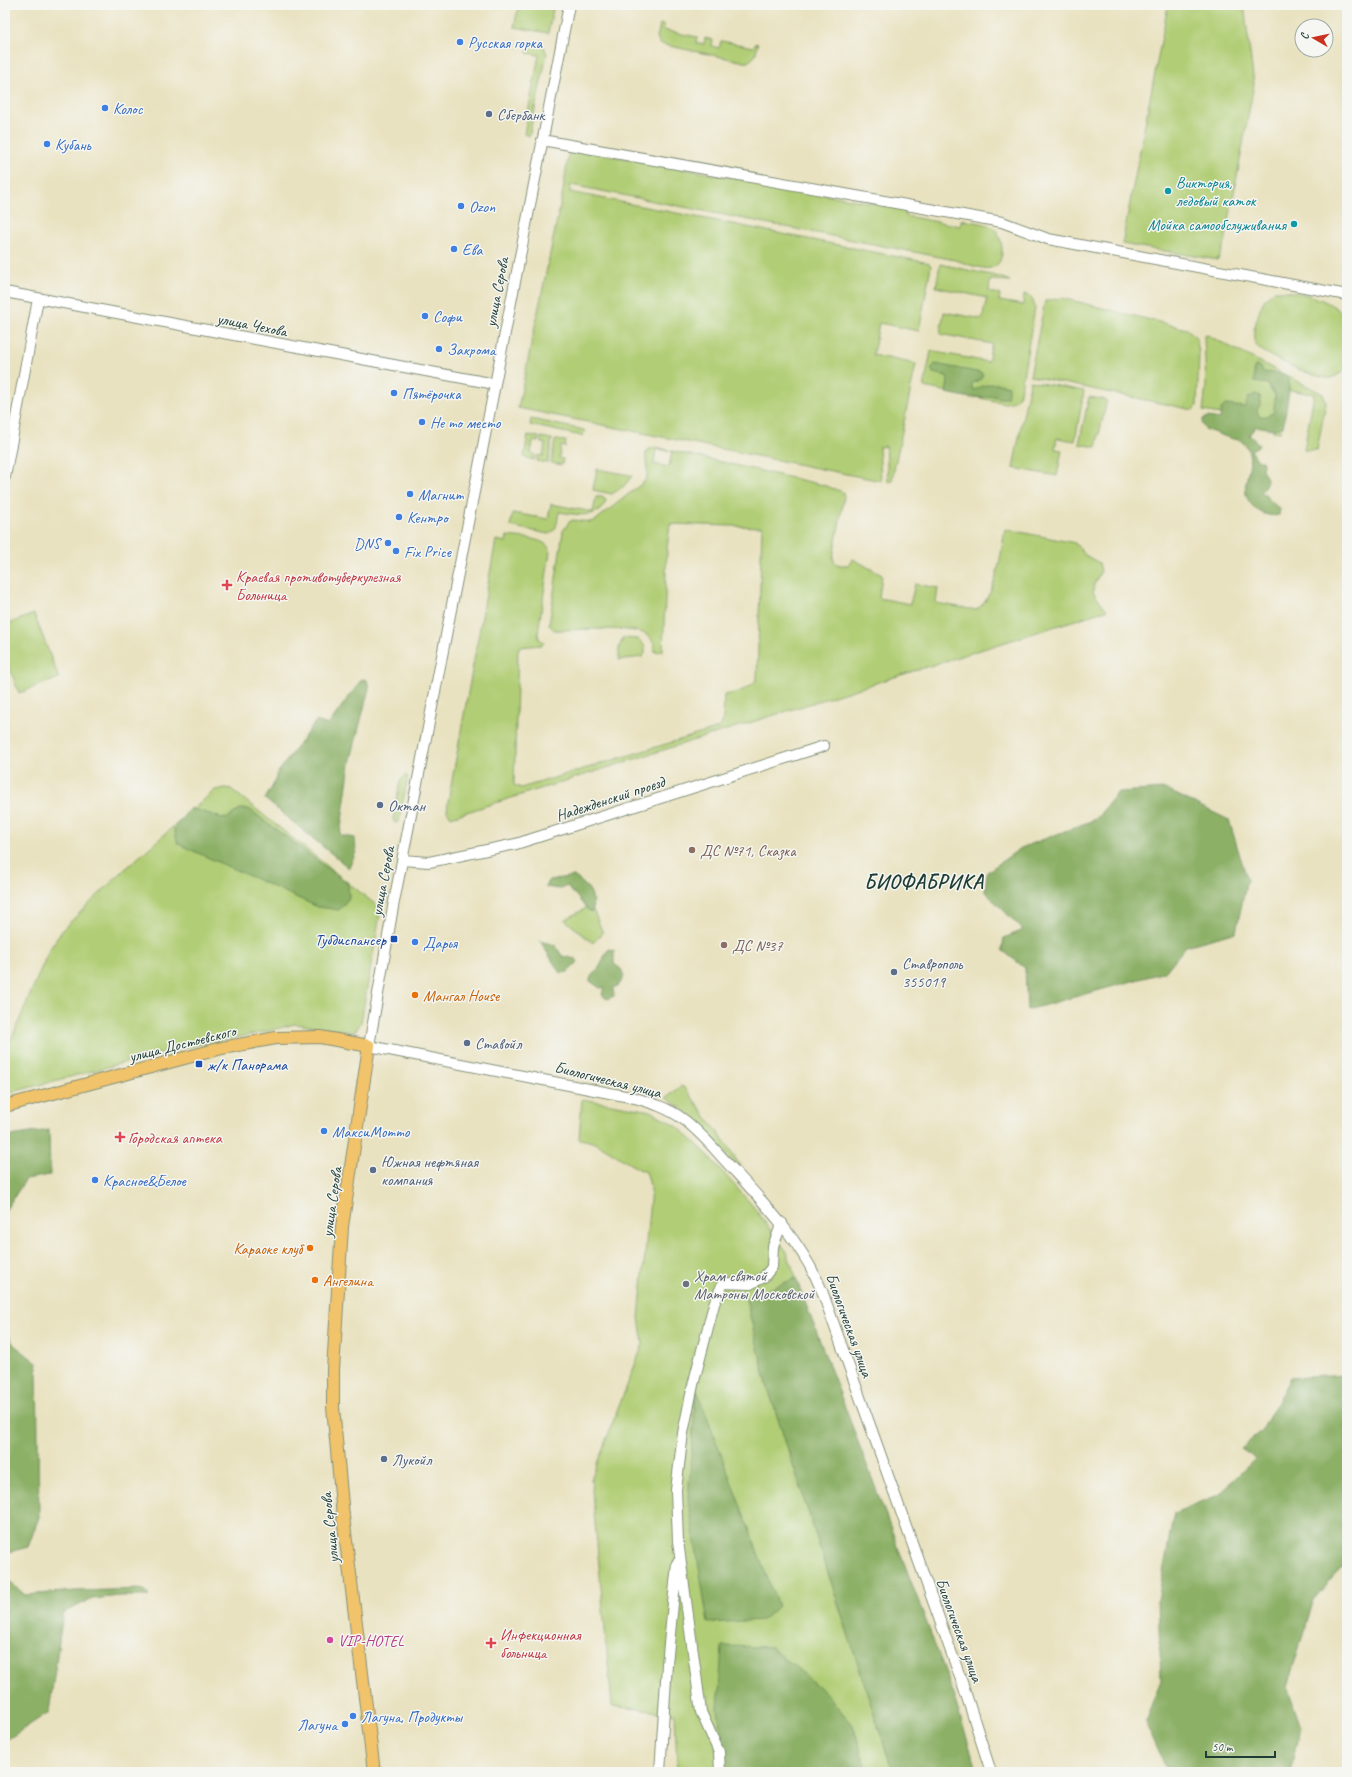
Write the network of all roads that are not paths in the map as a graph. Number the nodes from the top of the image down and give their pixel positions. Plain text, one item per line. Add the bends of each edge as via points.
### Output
1 (569, 5) edge
2 (542, 140) junction
3 (5, 292) edge
4 (1347, 295) edge
5 (38, 299) junction
6 (495, 384) junction
7 (5, 477) edge
8 (824, 746) dead end
9 (402, 860) junction
10 (369, 1046) junction
11 (5, 1106) edge
12 (782, 1223) junction
13 (678, 1541) junction
14 (374, 1772) edge
15 (660, 1772) edge
16 (720, 1772) edge
17 (991, 1772) edge

1 - 2 street, улица Серова
2 - 4 street via 1002,222 1048,239
2 - 6 street, улица Серова
3 - 5 street, улица Чехова
5 - 6 street, улица Чехова
5 - 7 street
6 - 9 street, улица Серова
8 - 9 street, Надежденский проезд via 511,845 429,862
9 - 10 street, улица Серова
10 - 11 main road, улица Достоевского via 320,1038 276,1038 222,1048
10 - 12 street, Биологическая улица via 635,1098 661,1106 700,1133
10 - 14 main road, улица Серова via 342,1227 333,1407 343,1516
12 - 13 street via 773,1246 772,1268 764,1278 750,1284 723,1283 714,1304 683,1433 676,1490
12 - 17 street, Биологическая улица via 812,1268 822,1291 964,1688
13 - 15 street
13 - 16 street via 701,1712 719,1752

